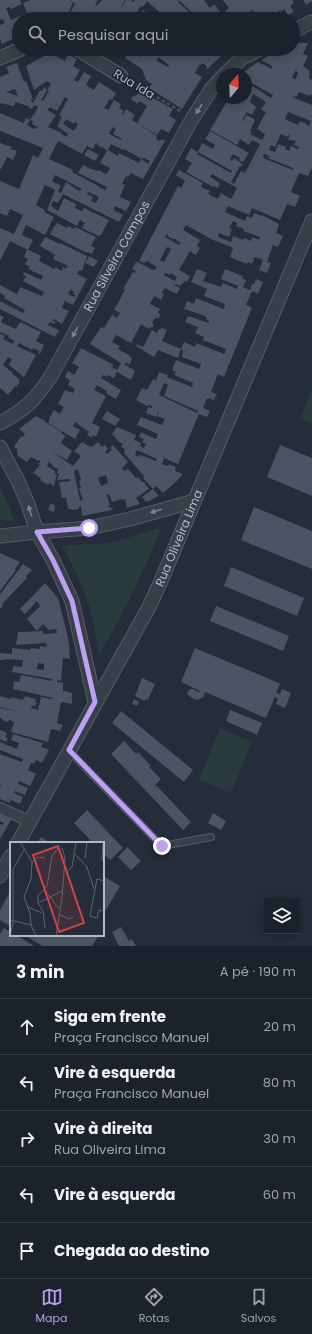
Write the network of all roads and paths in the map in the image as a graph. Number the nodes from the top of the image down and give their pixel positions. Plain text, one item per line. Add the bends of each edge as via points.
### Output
1 (312, 21) edge
2 (300, 28) edge
3 (12, 53) edge
4 (88, 56) edge
5 (246, 56) edge
6 (0, 58) edge
7 (231, 68) edge
8 (121, 76) joint
9 (216, 84) edge
10 (192, 119) junction
11 (312, 221) edge
12 (0, 423) edge
13 (0, 447) edge
14 (194, 501) junction
15 (37, 532) junction
16 (0, 536) edge
17 (95, 702) junction
18 (69, 750) junction
19 (0, 808) edge
20 (30, 821) junction
21 (211, 837) dead end
22 (19, 842) edge
23 (10, 858) edge
24 (0, 876) edge

1 - 2 street
3 - 6 street
4 - 8 street, Rua Ida
5 - 7 street
8 - 10 path, Rua Ida
9 -> 10 street, Rua Silveira Campos
10 -> 12 street, Rua Silveira Campos via 51,376 40,393 26,407
11 - 14 street, Rua Oliveira Lima
15 -> 13 street via 18,481
14 -> 15 street via 89,528
14 - 17 street, Rua Oliveira Lima via 149,607
15 - 16 street
15 - 17 street via 72,601
17 - 18 street, Rua Oliveira Lima
18 - 20 street, Rua Oliveira Lima
18 - 21 lane via 162,846
19 - 20 street
20 - 22 street, Rua Oliveira Lima
23 - 24 street

